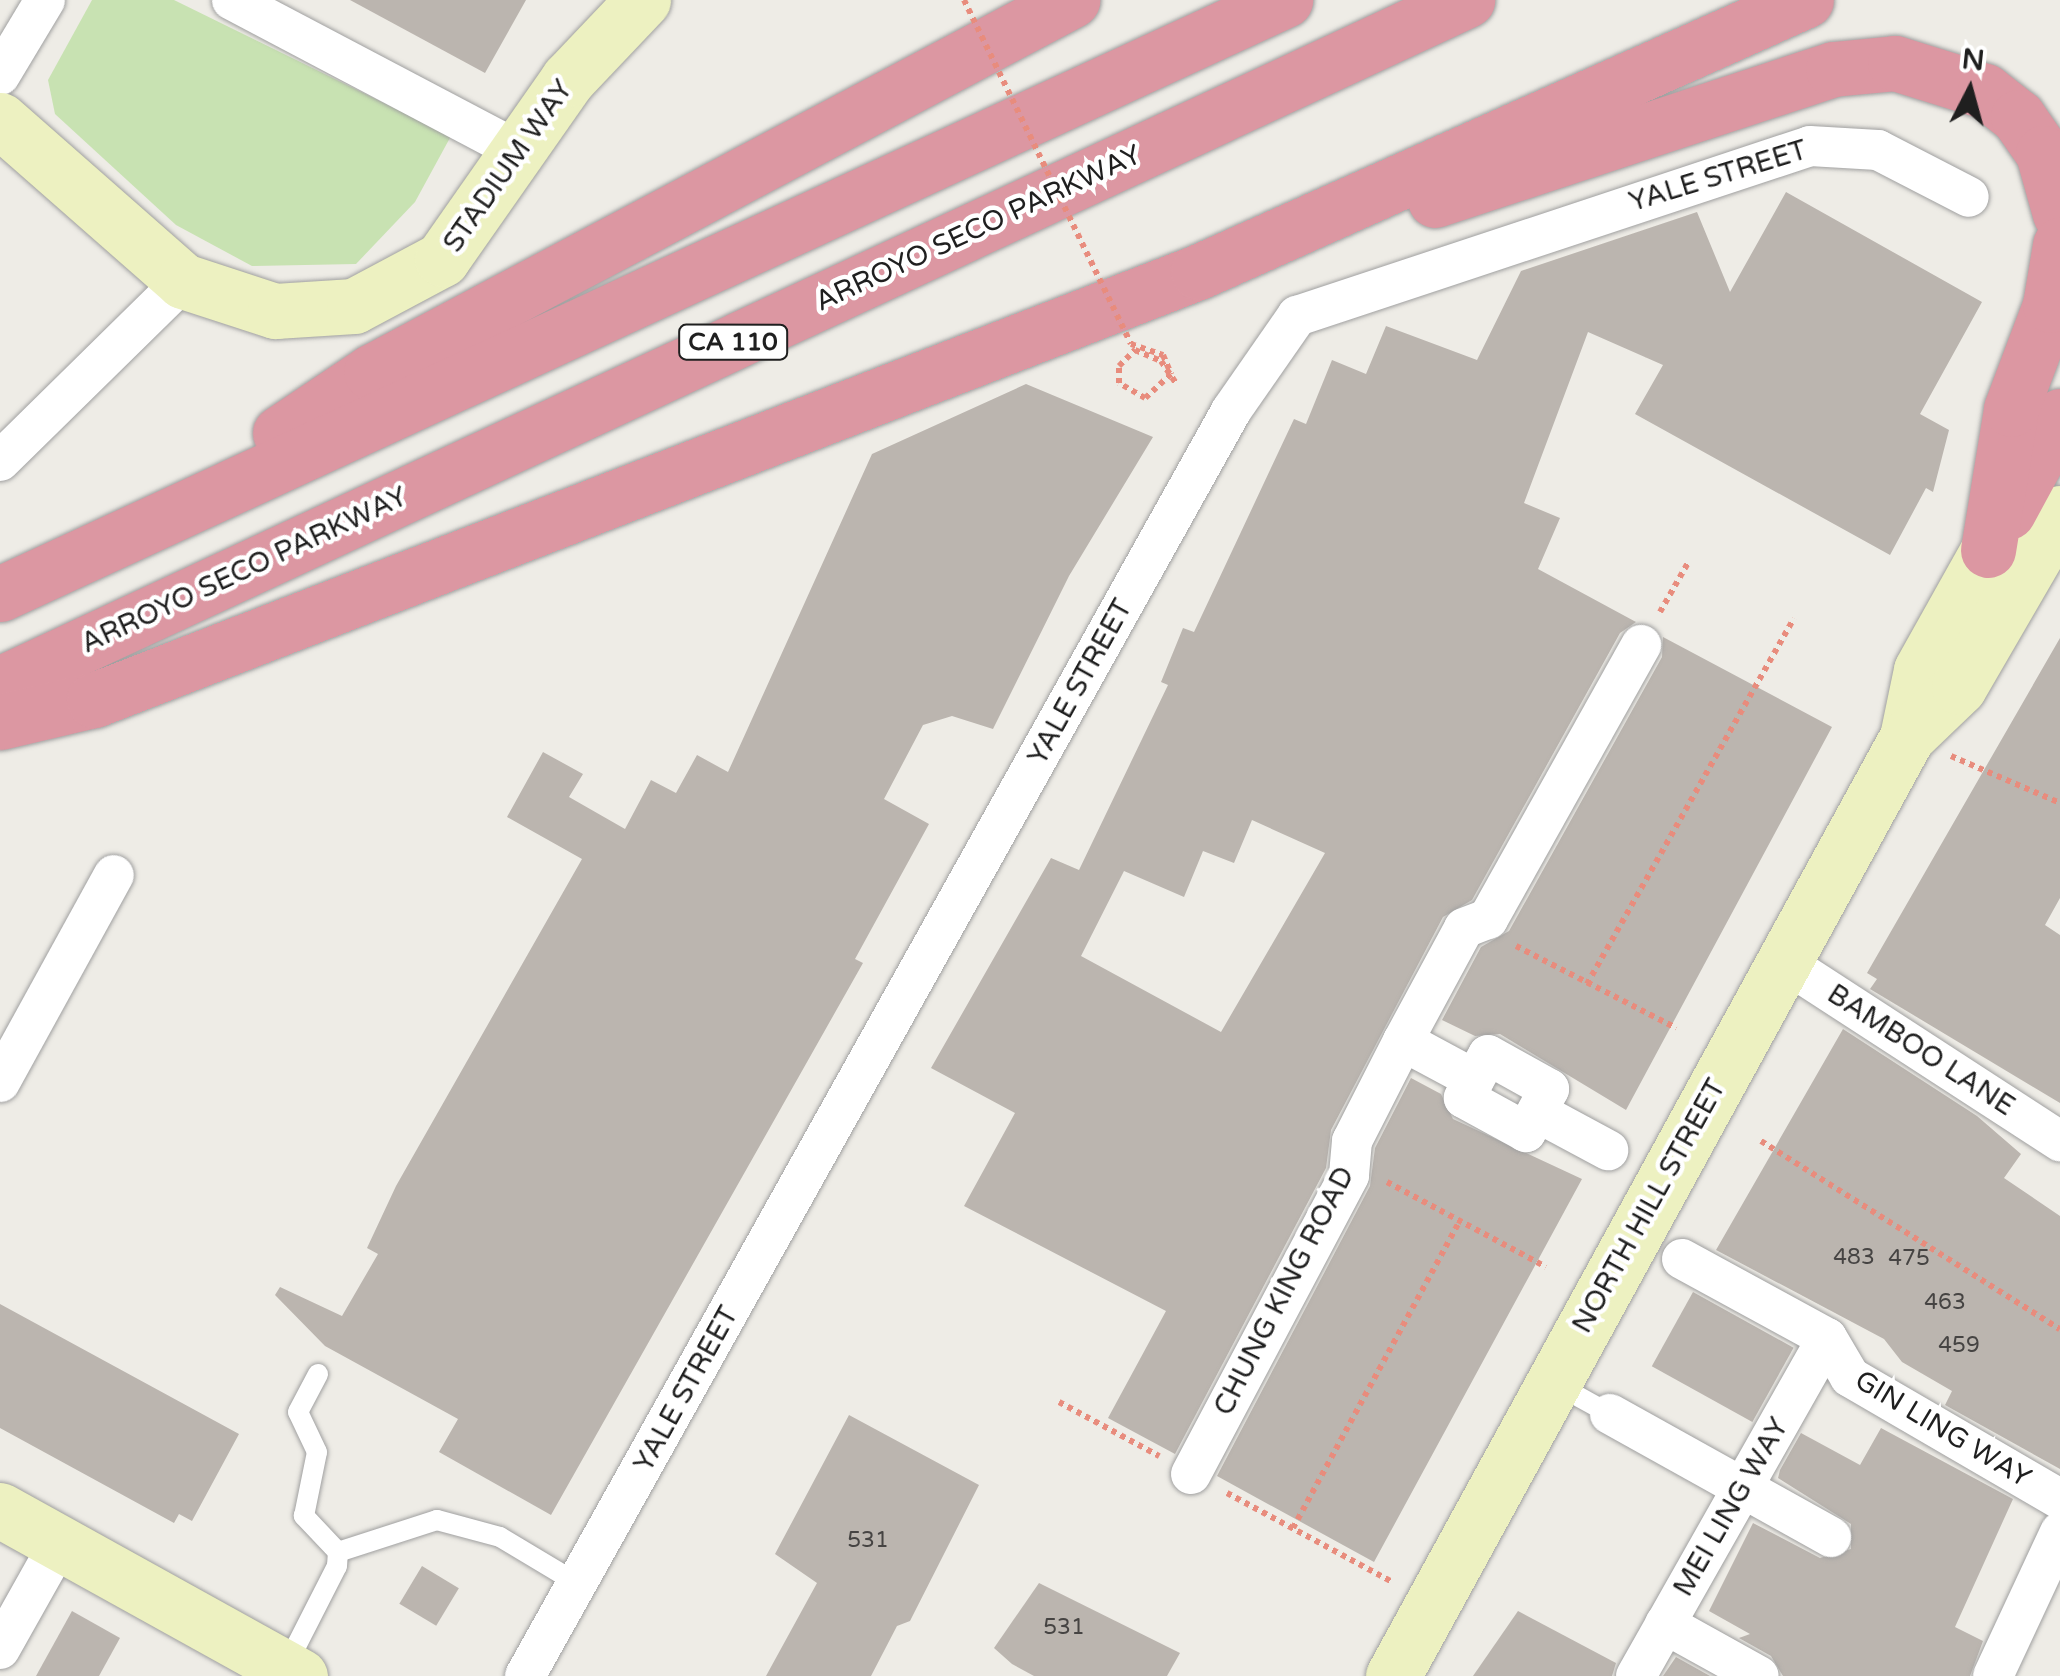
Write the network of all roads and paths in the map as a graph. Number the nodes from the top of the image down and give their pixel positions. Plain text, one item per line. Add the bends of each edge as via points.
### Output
1 (45, 0) edge
2 (232, 0) edge
3 (643, 0) edge
4 (964, 0) edge
5 (1072, 0) edge
6 (1284, 0) edge
7 (1467, 0) edge
8 (1806, 0) edge
9 (0, 75) edge
10 (0, 120) edge
11 (516, 150) junction
12 (1969, 198) dead end
13 (2060, 214) edge
14 (2060, 245) edge
15 (1198, 272) junction
16 (182, 281) junction
17 (1176, 384) dead end
18 (2060, 416) edge
19 (0, 462) edge
20 (2060, 513) edge
21 (132, 531) junction
22 (1988, 550) junction
23 (1690, 562) dead end
24 (0, 594) edge
25 (1794, 618) dead end
26 (1641, 645) joint
27 (0, 684) edge
28 (0, 722) edge
29 (1907, 737) junction
30 (2060, 803) edge
31 (114, 875) dead end
32 (1475, 924) junction
33 (1781, 960) junction
34 (1587, 984) junction
35 (1676, 1028) dead end
36 (1402, 1041) junction
37 (0, 1082) edge
38 (1761, 1141) dead end
39 (2060, 1141) edge
40 (1608, 1150) dead end
41 (1351, 1162) junction
42 (1459, 1222) junction
43 (1682, 1259) dead end
44 (1546, 1267) dead end
45 (2060, 1329) edge
46 (1827, 1338) junction
47 (318, 1374) dead end
48 (1552, 1382) junction
49 (1059, 1402) dead end
50 (1610, 1414) joint
51 (1191, 1474) junction
52 (1741, 1488) junction
53 (2060, 1499) edge
54 (0, 1510) edge
55 (1293, 1528) junction
56 (2060, 1532) edge
57 (1832, 1537) dead end
58 (60, 1544) junction
59 (338, 1552) junction
60 (577, 1583) junction
61 (2047, 1587) edge
62 (1432, 1603) junction
63 (1665, 1624) junction
64 (0, 1649) edge
65 (292, 1672) edge
66 (525, 1676) edge
67 (1393, 1676) edge
68 (1636, 1676) edge
69 (1758, 1676) edge
70 (1993, 1676) edge

1 - 9 street
2 - 11 street
3 - 11 main road, STADIUM WAY
4 - 17 path, bridge via 1131,344 1163,355 1172,374 1144,398 1119,383 1119,366 1135,350 1162,361 1165,377
5 - 21 highway via 371,372
6 - 21 highway, CA 110
7 - 27 highway, ARROYO SECO PARKWAY / CA 110
8 - 15 highway
10 - 16 main road, STADIUM WAY
11 - 16 main road, STADIUM WAY via 442,259 354,306 275,311
12 - 60 street, YALE STREET via 1878,150 1810,146 1298,316 1231,411
13 - 15 highway via 2043,153 2018,117 1985,91 1895,63 1833,69
14 - 22 highway via 2050,305 2011,410
15 - 28 highway via 94,700
16 - 19 street
18 - 22 highway
20 - 29 main road, NORTH HILL STREET via 1959,687
21 - 24 highway, CA 110
22 - 29 main road, NORTH HILL STREET via 1921,670
23 - 26 path
25 - 34 path
26 - 32 street, CHUNG KING ROAD via 1488,919
29 - 30 path
29 - 33 main road, NORTH HILL STREET
31 - 37 street
32 - 34 path
32 - 36 street, CHUNG KING ROAD
33 - 39 street, BAMBOO LANE
33 - 48 main road, NORTH HILL STREET
34 - 35 path
36 - 40 street via 1474,1079 1488,1055 1549,1089 1537,1112
36 - 41 street, CHUNG KING ROAD via 1352,1141
38 - 45 path
41 - 42 path
41 - 51 street, CHUNG KING ROAD
42 - 44 path
42 - 55 path
43 - 46 street, GIN LING WAY
46 - 52 street, MEI LING WAY
46 - 53 street, GIN LING WAY via 1850,1378
47 - 59 lane via 298,1412 318,1452 304,1516
48 - 50 lane
48 - 62 main road, NORTH HILL STREET
49 - 51 path
50 - 52 street
51 - 55 path
52 - 57 street
52 - 63 street, MEI LING WAY
54 - 58 main road
55 - 62 path
56 - 61 street
58 - 64 street
58 - 65 main road
59 - 60 lane via 437,1520 500,1537
59 - 65 lane
60 - 66 street, YALE STREET
61 - 70 street
62 - 67 main road, NORTH HILL STREET
63 - 68 street, MEI LING WAY
63 - 69 street

